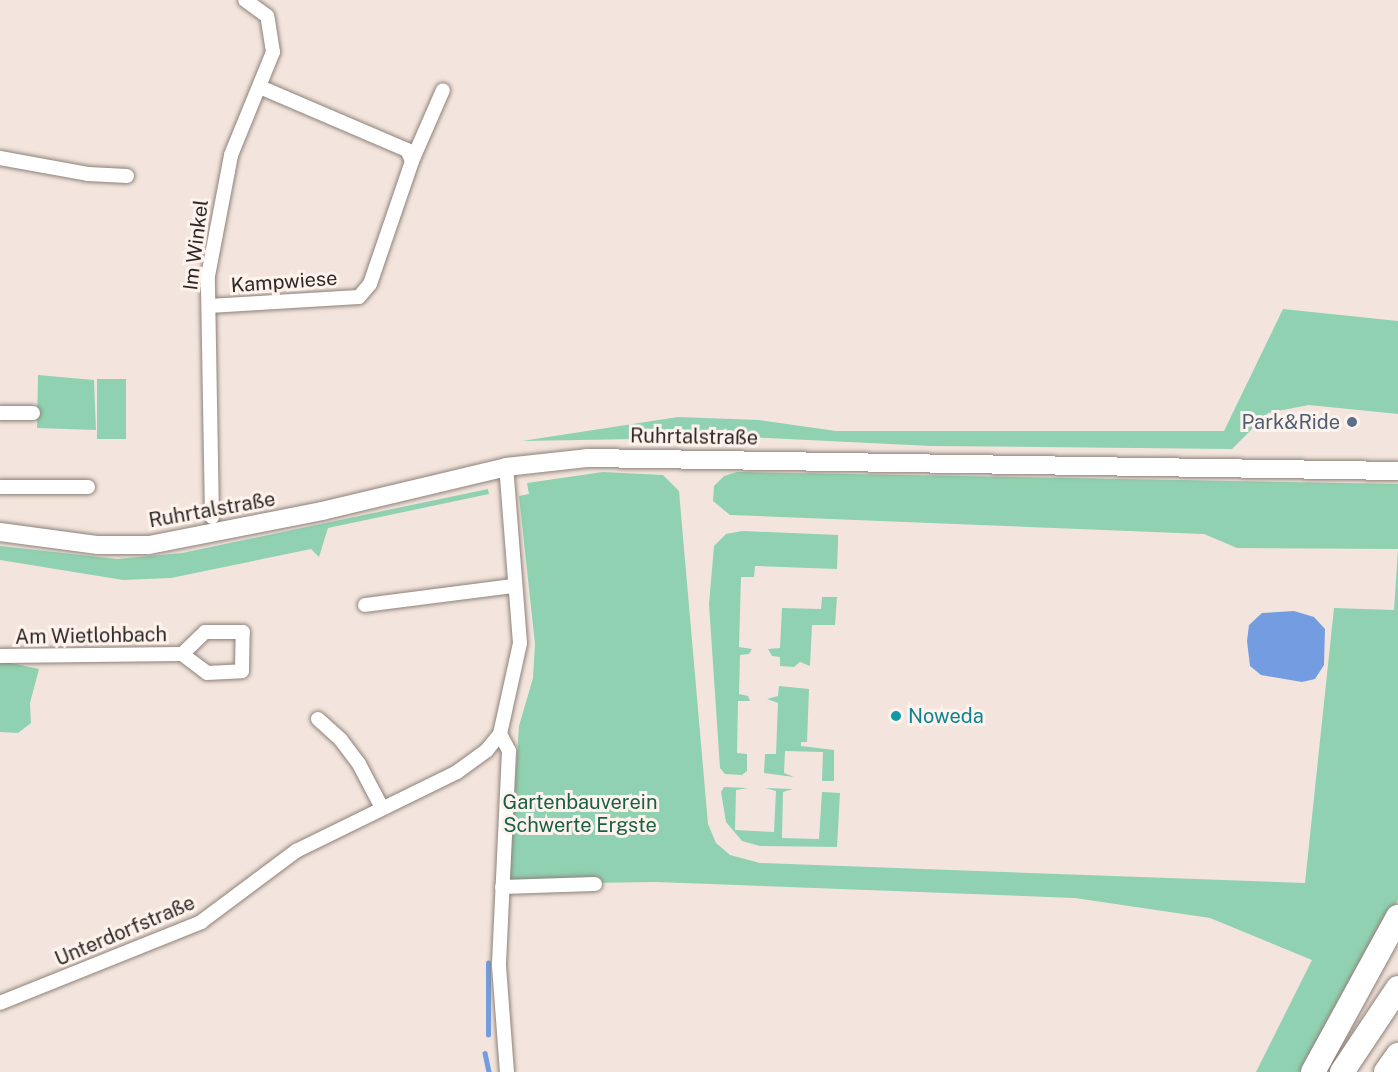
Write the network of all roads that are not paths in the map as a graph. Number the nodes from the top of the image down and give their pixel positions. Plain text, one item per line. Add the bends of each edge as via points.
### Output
1 (252, 1) edge
2 (260, 87) junction
3 (443, 90) dead end
4 (0, 158) edge
5 (412, 161) junction
6 (127, 176) dead end
7 (209, 306) junction
8 (0, 413) edge
9 (33, 413) dead end
10 (506, 467) junction
11 (1398, 471) edge
12 (0, 487) edge
13 (88, 487) dead end
14 (212, 517) dead end
15 (0, 532) edge
16 (514, 586) junction
17 (365, 605) dead end
18 (182, 654) junction
19 (0, 656) edge
20 (318, 719) dead end
21 (500, 734) junction
22 (382, 808) junction
23 (595, 884) dead end
24 (502, 887) junction
25 (1398, 917) edge
26 (1398, 988) edge
27 (0, 1003) edge
28 (1398, 1055) edge
29 (507, 1072) edge
30 (1313, 1072) edge
31 (1342, 1072) edge
32 (1386, 1072) edge

1 - 2 street, Im Winkel via 267,16 273,33 273,52
2 - 5 street via 407,150
2 - 7 street, Im Winkel via 231,154 208,276
3 - 5 street, Kampwiese
4 - 6 street via 88,174
5 - 7 street, Kampwiese via 370,284 359,297
7 - 14 street, Im Winkel
8 - 9 street
10 - 11 main road, Ruhrtalstraße via 587,458
10 - 15 main road, Ruhrtalstraße via 322,511 149,545 98,545
10 - 16 street
12 - 13 street
16 - 17 street
16 - 21 street via 519,654
18 - 18 street, Am Wietlohbach via 205,632 243,632 242,671 207,673
18 - 19 street, Am Wietlohbach
20 - 22 street via 359,764
21 - 22 street, Unterdorfstraße via 487,750 457,772
21 - 24 street via 508,751
22 - 27 street, Unterdorfstraße via 296,850 201,922
23 - 24 street
24 - 29 street via 499,966
25 - 30 highway
26 - 31 highway
28 - 32 highway

